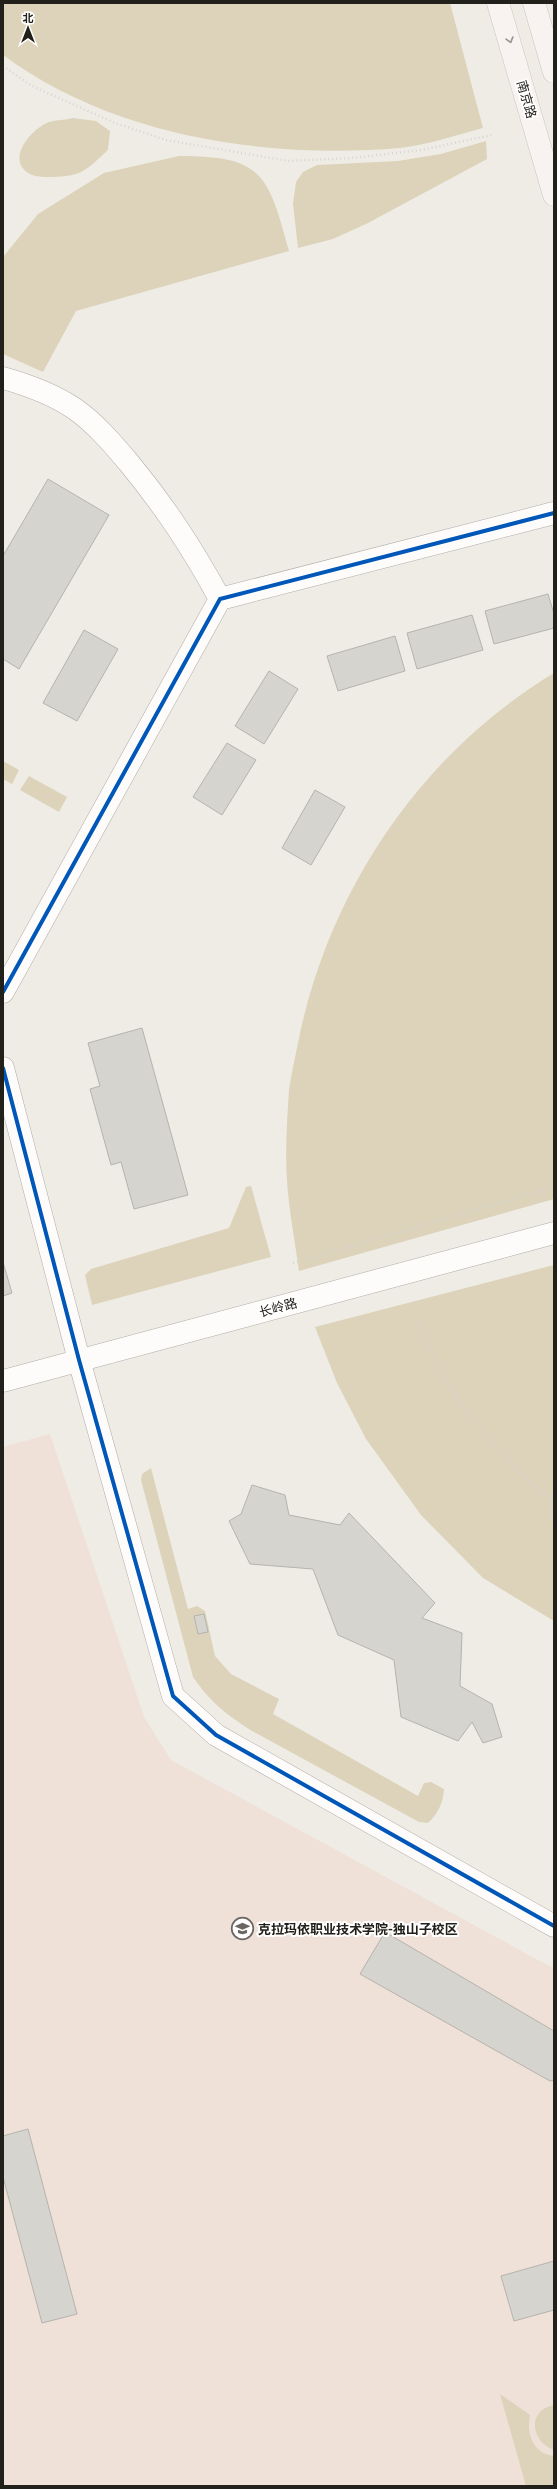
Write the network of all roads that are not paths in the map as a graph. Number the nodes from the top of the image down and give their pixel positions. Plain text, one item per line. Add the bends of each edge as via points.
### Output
1 (498, 3) edge
2 (534, 3) edge
3 (554, 72) edge
4 (554, 195) edge
5 (3, 378) edge
6 (554, 513) edge
7 (220, 599) junction
8 (3, 992) edge
9 (3, 1068) edge
10 (554, 1233) edge
11 (79, 1360) junction
12 (3, 1381) edge
13 (554, 1926) edge

1 -> 4 main road, 南京路
2 - 3 main road
5 - 7 street via 33,386 76,409 112,443 187,539
6 - 7 street
7 - 8 street
9 - 11 street
10 - 11 street, 长岭路
11 - 12 street, 长岭路
11 - 13 street via 173,1696 216,1735

